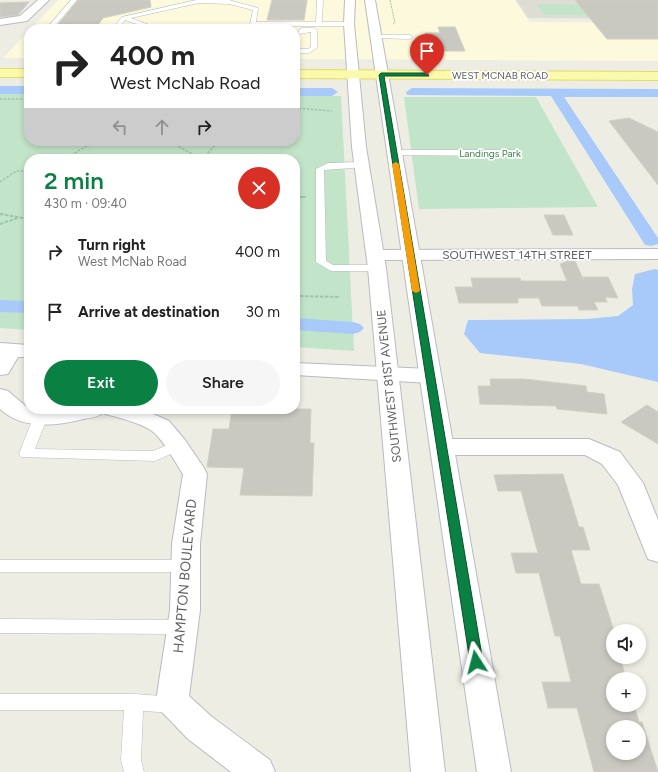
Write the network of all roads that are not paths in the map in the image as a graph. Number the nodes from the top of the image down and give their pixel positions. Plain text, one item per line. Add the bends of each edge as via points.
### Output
1 (44, 0) edge
2 (74, 0) edge
3 (320, 0) edge
4 (350, 0) edge
5 (370, 0) edge
6 (124, 18) junction
7 (0, 22) edge
8 (53, 24) edge
9 (119, 24) edge
10 (142, 24) edge
11 (253, 24) edge
12 (318, 24) junction
13 (349, 24) junction
14 (300, 27) edge
15 (303, 27) junction
16 (300, 33) edge
17 (375, 37) junction
18 (410, 37) dead end
19 (300, 51) edge
20 (0, 63) edge
21 (300, 65) edge
22 (658, 66) edge
23 (24, 68) edge
24 (24, 70) edge
25 (352, 70) junction
26 (380, 70) junction
27 (0, 73) edge
28 (300, 74) edge
29 (658, 76) edge
30 (515, 152) dead end
31 (394, 153) junction
32 (362, 165) junction
33 (658, 254) edge
34 (410, 255) junction
35 (376, 262) junction
36 (14, 350) edge
37 (0, 369) edge
38 (300, 369) edge
39 (388, 375) junction
40 (430, 376) junction
41 (0, 395) edge
42 (24, 411) edge
43 (34, 414) edge
44 (46, 414) edge
45 (74, 414) edge
46 (132, 414) edge
47 (177, 446) junction
48 (442, 447) junction
49 (658, 552) edge
50 (0, 566) edge
51 (186, 566) junction
52 (0, 626) edge
53 (182, 627) junction
54 (0, 702) edge
55 (134, 702) junction
56 (176, 705) junction
57 (134, 772) edge
58 (258, 772) edge
59 (428, 772) edge
60 (494, 772) edge

1 - 7 street via 23,19
2 - 8 lane
3 - 12 lane
4 - 13 street, SOUTHWEST 81ST AVENUE
5 - 17 street
6 - 9 lane
6 - 10 lane
6 - 11 lane via 199,2 229,2 256,9
12 - 13 lane
12 - 15 lane
13 - 25 street, SOUTHWEST 81ST AVENUE
14 - 15 lane
15 - 16 lane
15 - 19 lane via 314,30 314,48
17 - 18 lane
17 - 26 street
20 - 23 main road
21 - 25 main road, WEST MCNAB ROAD
22 - 26 main road, WEST MCNAB ROAD
24 - 27 main road
25 - 26 main road, WEST MCNAB ROAD
25 - 28 main road, WEST MCNAB ROAD
25 - 32 street, SOUTHWEST 81ST AVENUE
26 - 29 main road, WEST MCNAB ROAD
26 - 31 street
30 - 31 lane
31 - 34 street
32 - 35 street, SOUTHWEST 81ST AVENUE
32 - 35 lane via 328,166 320,169 321,262 331,268
33 - 34 street, SOUTHWEST 14TH STREET
34 - 35 street, SOUTHWEST 14TH STREET
34 - 40 street
35 - 39 street, SOUTHWEST 81ST AVENUE
36 - 37 street
38 - 39 street
39 - 40 street
39 - 59 street, SOUTHWEST 81ST AVENUE
40 - 48 street
41 - 42 street via 14,411
43 - 47 lane via 26,454 155,456
44 - 45 street via 58,418
46 - 47 street, HAMPTON BOULEVARD via 161,426
47 - 51 street, HAMPTON BOULEVARD via 195,474 186,544
48 - 49 street via 589,447 611,458 630,483
48 - 60 street
50 - 51 lane
51 - 53 street, HAMPTON BOULEVARD
52 - 53 lane
53 - 56 street, HAMPTON BOULEVARD via 172,701
54 - 55 lane
55 - 56 lane
55 - 57 lane via 131,760
56 - 58 street via 200,728

